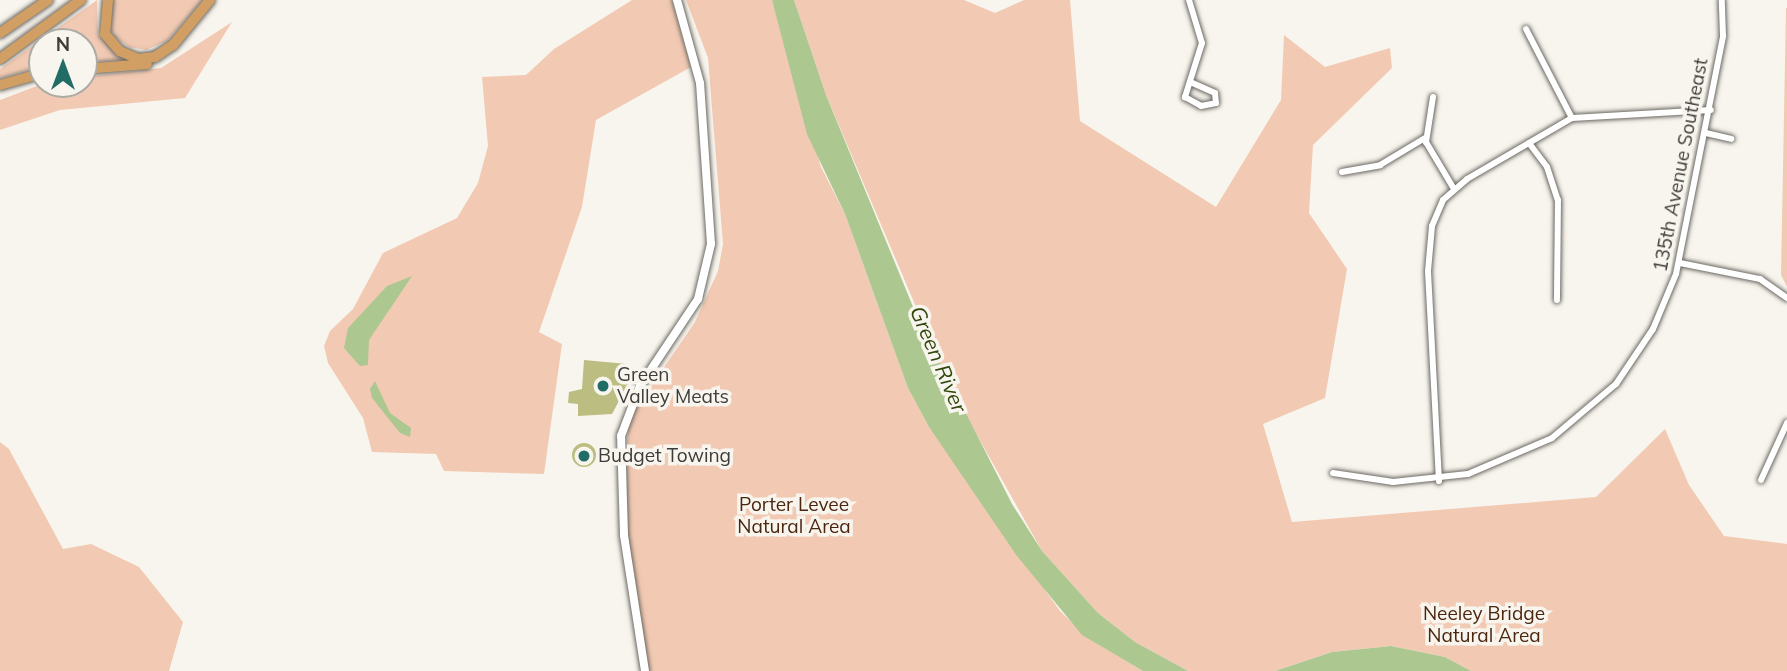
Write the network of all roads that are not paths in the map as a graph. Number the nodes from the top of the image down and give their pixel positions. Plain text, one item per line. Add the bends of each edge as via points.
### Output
1 (48, 0) edge
2 (81, 0) edge
3 (108, 0) edge
4 (210, 0) edge
5 (219, 0) edge
6 (677, 0) edge
7 (1189, 0) edge
8 (1722, 0) edge
9 (1526, 29) dead end
10 (0, 33) edge
11 (0, 58) edge
12 (98, 68) edge
13 (28, 77) edge
14 (1190, 82) junction
15 (0, 85) edge
16 (1433, 97) dead end
17 (1711, 110) junction
18 (1572, 118) junction
19 (1706, 133) junction
20 (1425, 138) junction
21 (1731, 139) dead end
22 (1529, 143) junction
23 (1342, 172) dead end
24 (1454, 189) junction
25 (1680, 263) junction
26 (1787, 298) edge
27 (1557, 300) dead end
28 (1787, 423) edge
29 (1334, 473) dead end
30 (1439, 481) junction
31 (1761, 481) dead end
32 (645, 671) edge

1 - 10 highway
2 - 11 highway
3 - 4 highway via 105,34 120,51 138,59 155,57 173,45
5 - 12 highway via 167,56 137,66
6 - 32 street via 699,73 711,244 698,299 640,386 621,436 624,535
7 - 14 street via 1202,43
8 - 17 street, 135th Avenue Southeast via 1723,36
9 - 18 street
13 - 15 highway
14 - 14 street via 1185,97 1189,102 1216,103 1215,93
16 - 20 street
17 - 18 street
17 - 19 street, 135th Avenue Southeast
18 - 22 street
19 - 21 street
19 - 25 street, 135th Avenue Southeast
20 - 23 street via 1380,165
20 - 24 street
22 - 24 street
22 - 27 street via 1546,167 1558,200
24 - 30 street via 1437,211 1429,246 1428,353
25 - 26 street via 1760,279
25 - 30 street, 135th Avenue Southeast via 1653,329 1602,399 1534,447
28 - 31 street
29 - 30 street, 135th Avenue Southeast via 1393,482

